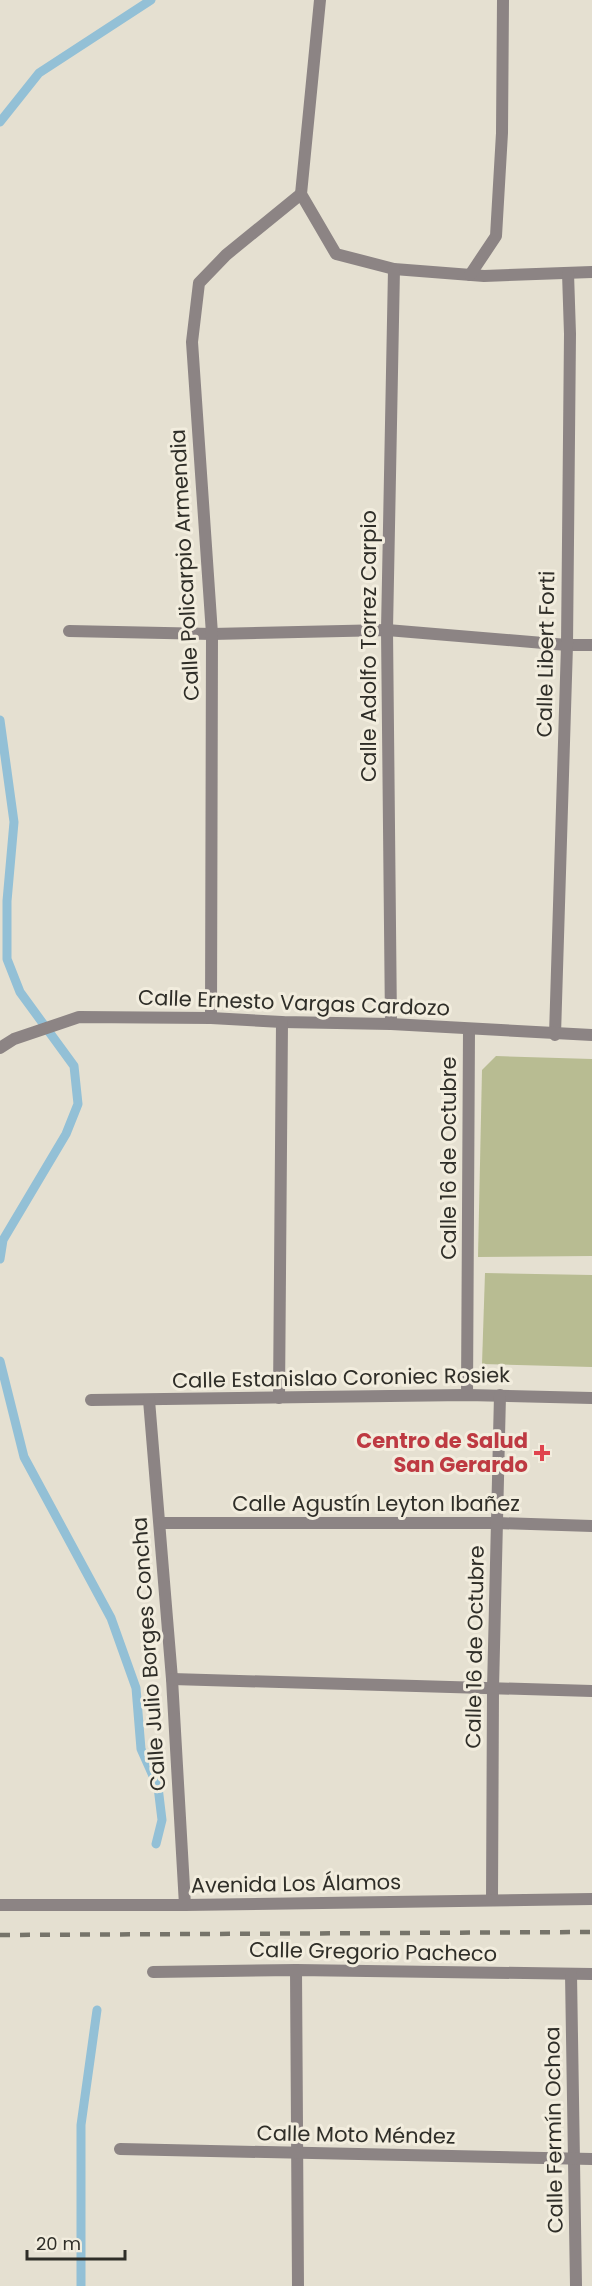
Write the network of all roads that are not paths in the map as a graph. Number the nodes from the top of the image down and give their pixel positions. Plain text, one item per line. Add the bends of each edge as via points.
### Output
1 (320, 0) edge
2 (503, 0) edge
3 (301, 194) junction
4 (394, 269) junction
5 (592, 272) edge
6 (568, 273) junction
7 (470, 275) junction
8 (387, 630) junction
9 (69, 631) dead end
10 (212, 634) junction
11 (567, 645) junction
12 (592, 645) edge
13 (212, 1018) junction
14 (282, 1022) junction
15 (391, 1024) junction
16 (469, 1029) junction
17 (555, 1035) junction
18 (592, 1035) edge
19 (0, 1048) edge
20 (467, 1395) junction
21 (500, 1395) junction
22 (279, 1398) junction
23 (592, 1398) edge
24 (91, 1400) dead end
25 (150, 1400) junction
26 (160, 1523) junction
27 (497, 1523) junction
28 (592, 1526) edge
29 (172, 1679) junction
30 (493, 1689) junction
31 (592, 1691) edge
32 (592, 1899) edge
33 (492, 1900) junction
34 (0, 1905) edge
35 (185, 1905) junction
36 (296, 1970) junction
37 (153, 1972) dead end
38 (571, 1974) junction
39 (592, 1974) edge
40 (120, 2149) dead end
41 (297, 2154) junction
42 (573, 2159) junction
43 (592, 2159) edge
44 (298, 2286) edge
45 (576, 2286) edge

1 - 3 street
2 - 7 street via 496,236
3 - 4 street via 336,254
3 - 10 street, Calle Policarpio Armendia via 226,255 199,283 192,342
4 - 7 street
4 - 8 street, Calle Adolfo Torrez Carpio
5 - 6 street
6 - 7 street
6 - 11 street, Calle Libert Forti
8 - 10 street
8 - 11 street
8 - 15 street, Calle Adolfo Torrez Carpio
9 - 10 street
10 - 13 street, Calle Policarpio Armendia
11 - 12 street
11 - 17 street, Calle Libert Forti
13 - 14 street, Calle Ernesto Vargas Cardozo
13 - 19 street, Calle Ernesto Vargas Cardozo via 79,1017 14,1039
14 - 15 street, Calle Ernesto Vargas Cardozo
14 - 22 street
15 - 16 street, Calle Ernesto Vargas Cardozo
16 - 17 street, Calle Ernesto Vargas Cardozo
16 - 20 street, Calle 16 de Octubre
17 - 18 street, Calle Ernesto Vargas Cardozo
20 - 21 street, Calle Estanislao Coroniec Rosiek
20 - 22 street, Calle Estanislao Coroniec Rosiek
21 - 23 street, Calle Estanislao Coroniec Rosiek
21 - 27 street, Calle 16 de Octubre
22 - 25 street, Calle Estanislao Coroniec Rosiek
24 - 25 street, Calle Estanislao Coroniec Rosiek
25 - 26 street, Calle Julio Borges Concha
26 - 27 street, Calle Agustín Leyton Ibañez
26 - 29 street, Calle Julio Borges Concha
27 - 28 street, Calle Agustín Leyton Ibañez
27 - 30 street, Calle 16 de Octubre
29 - 30 street
29 - 35 street, Calle Julio Borges Concha
30 - 31 street
30 - 33 street, Calle 16 de Octubre
32 - 33 street, Avenida Los Álamos
33 - 35 street, Avenida Los Álamos
34 - 35 street, Avenida Los Álamos
36 - 37 street, Calle Gregorio Pacheco
36 - 38 street, Calle Gregorio Pacheco
36 - 41 street
38 - 39 street, Calle Gregorio Pacheco
38 - 42 street, Calle Fermín Ochoa
40 - 41 street, Calle Moto Méndez
41 - 42 street, Calle Moto Méndez
41 - 44 street
42 - 43 street, Calle Moto Méndez
42 - 45 street, Calle Fermín Ochoa

